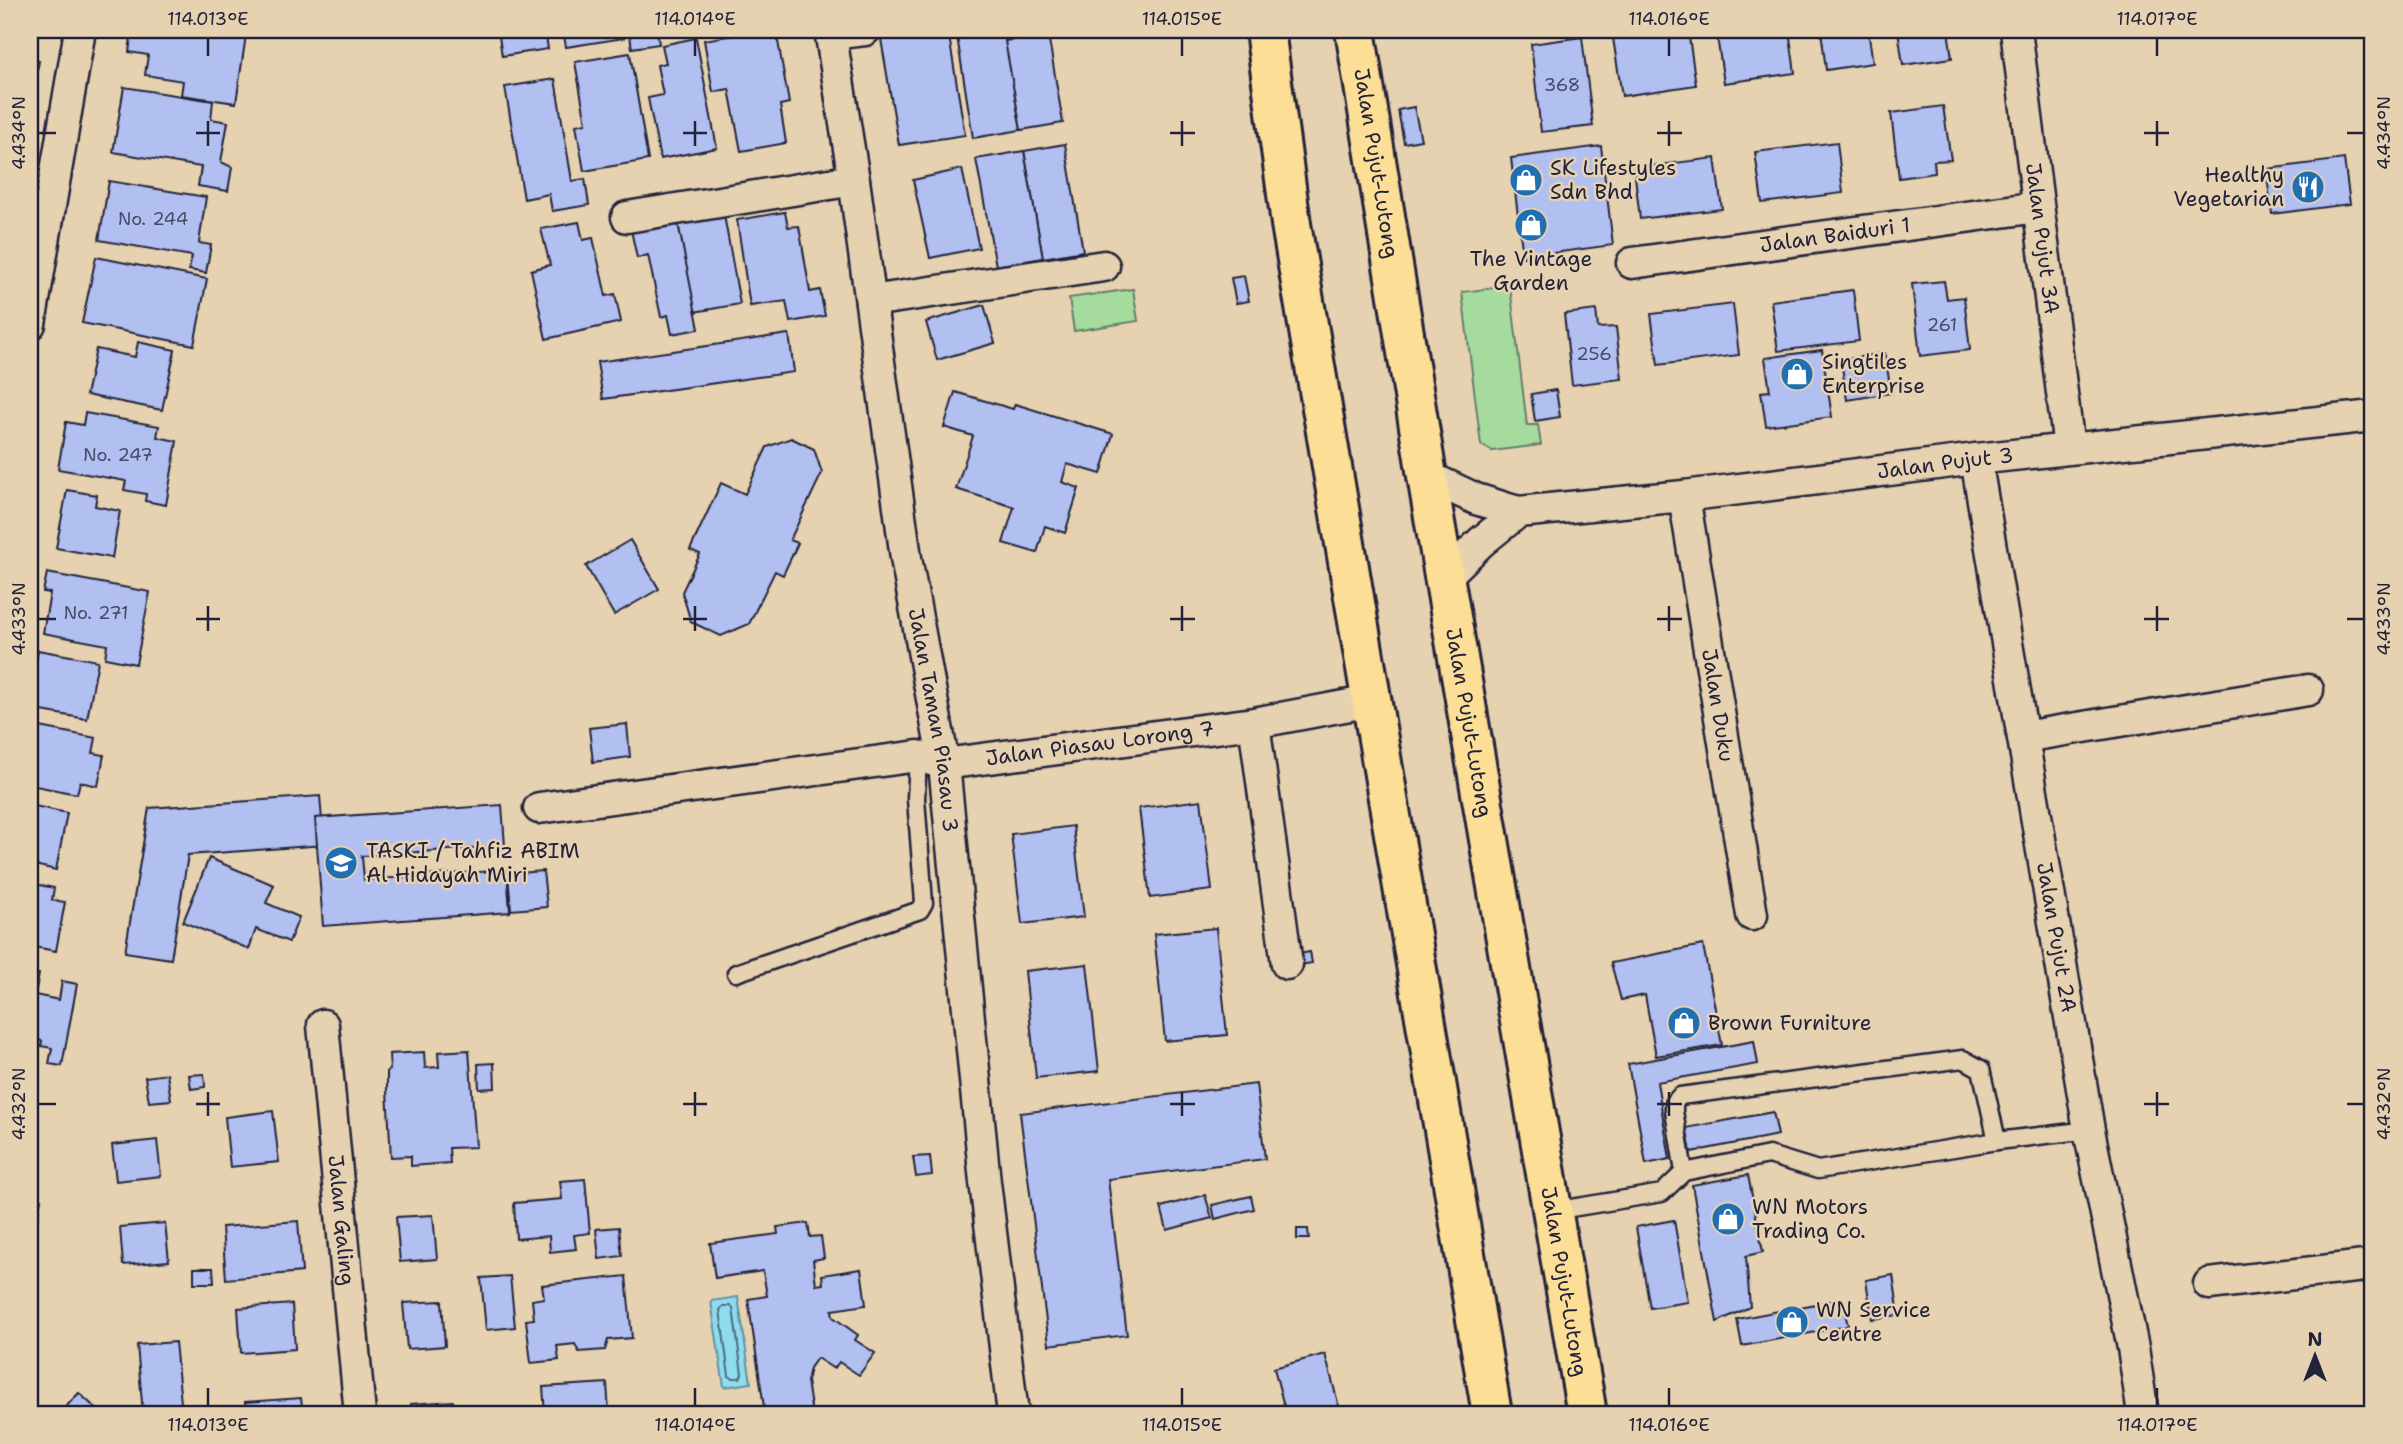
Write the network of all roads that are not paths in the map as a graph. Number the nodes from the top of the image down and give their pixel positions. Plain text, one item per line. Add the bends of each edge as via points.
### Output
1 (80, 30) edge
2 (865, 30) edge
3 (1265, 30) edge
4 (1355, 30) edge
5 (2016, 30) edge
6 (830, 32) edge
7 (854, 180) junction
8 (2038, 207) junction
9 (626, 217) dead end
10 (1632, 263) dead end
11 (1104, 266) dead end
12 (871, 301) junction
13 (30, 324) edge
14 (2373, 416) edge
15 (2069, 448) junction
16 (1976, 458) junction
17 (1427, 477) junction
18 (1684, 496) junction
19 (1518, 512) junction
20 (1444, 578) junction
21 (2308, 691) dead end
22 (1371, 701) junction
23 (1254, 723) junction
24 (2023, 737) junction
25 (931, 760) junction
26 (539, 808) dead end
27 (1752, 915) dead end
28 (1287, 964) dead end
29 (736, 973) dead end
30 (323, 1025) dead end
31 (2089, 1130) junction
32 (1997, 1141) junction
33 (1684, 1172) junction
34 (1553, 1211) junction
35 (2373, 1265) edge
36 (2209, 1284) dead end
37 (360, 1414) edge
38 (1013, 1414) edge
39 (1492, 1414) edge
40 (1587, 1414) edge
41 (2143, 1414) edge

1 - 13 street
2 - 6 street
3 - 22 highway via 1292,224
4 - 17 highway, Jalan Pujut-Lutong
5 - 8 street, Jalan Pujut 3A
6 - 7 street, Jalan Taman Piasau 3
7 - 9 street
7 - 12 street, Jalan Taman Piasau 3
8 - 10 street, Jalan Baiduri 1
8 - 15 street, Jalan Pujut 3A
11 - 12 street
12 - 25 street, Jalan Taman Piasau 3
14 - 15 street, Jalan Pujut 3
15 - 16 street, Jalan Pujut 3
16 - 18 street, Jalan Pujut 3
16 - 24 street, Jalan Pujut 2A
17 - 19 street, Jalan Pujut 3
17 - 20 highway, Jalan Pujut-Lutong
18 - 19 street, Jalan Pujut 3
18 - 27 street, Jalan Duku
19 - 20 street
20 - 34 highway, Jalan Pujut-Lutong
21 - 24 street
22 - 23 street, Jalan Piasau Lorong 7
22 - 39 highway
23 - 25 street, Jalan Piasau Lorong 7
23 - 28 street
24 - 31 street, Jalan Pujut 2A
25 - 26 street, Jalan Piasau Lorong 7
25 - 29 lane via 916,799 924,903 920,910
25 - 38 street, Jalan Taman Piasau 3
30 - 37 street, Jalan Galing
31 - 32 lane
31 - 41 street, Jalan Pujut 2A
32 - 33 lane via 1818,1170 1769,1155
32 - 33 lane via 1981,1069 1963,1059 1680,1096 1674,1111
33 - 34 lane via 1662,1193
34 - 40 highway, Jalan Pujut-Lutong
35 - 36 street

